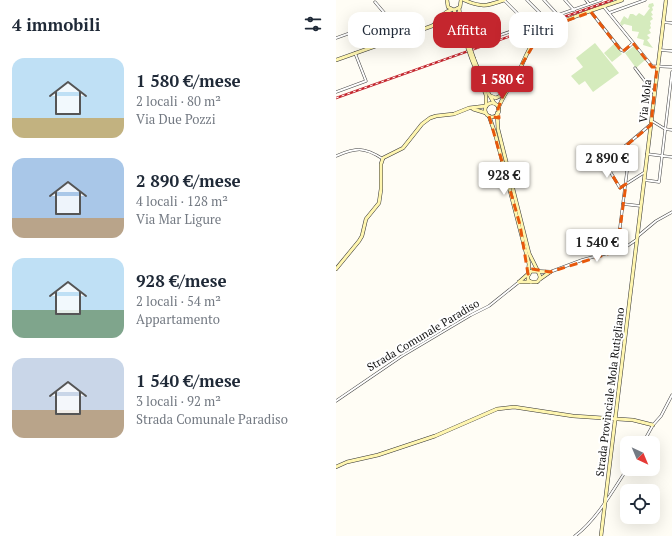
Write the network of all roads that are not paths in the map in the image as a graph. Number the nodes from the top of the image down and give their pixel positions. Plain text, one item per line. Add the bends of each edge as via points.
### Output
1 (461, 0) edge
2 (464, 0) edge
3 (504, 0) edge
4 (527, 0) edge
5 (544, 0) edge
6 (565, 0) edge
7 (586, 0) edge
8 (601, 0) edge
9 (622, 0) edge
10 (645, 0) edge
11 (666, 0) edge
12 (446, 1) edge
13 (375, 2) dead end
14 (473, 4) junction
15 (589, 4) junction
16 (460, 7) junction
17 (604, 7) junction
18 (453, 10) junction
19 (574, 10) junction
20 (383, 12) edge
21 (443, 12) edge
22 (445, 12) edge
23 (460, 12) edge
24 (516, 12) edge
25 (539, 12) edge
26 (555, 12) edge
27 (568, 12) edge
28 (590, 12) junction
29 (609, 13) junction
30 (663, 22) junction
31 (672, 23) edge
32 (348, 34) edge
33 (336, 38) edge
34 (633, 43) junction
35 (369, 48) edge
36 (469, 48) edge
37 (660, 50) junction
38 (672, 51) edge
39 (355, 53) junction
40 (473, 59) junction
41 (336, 60) edge
42 (672, 66) edge
43 (657, 67) junction
44 (635, 68) dead end
45 (672, 72) edge
46 (336, 92) edge
47 (654, 93) junction
48 (504, 94) junction
49 (490, 96) junction
50 (494, 103) junction
51 (486, 106) junction
52 (472, 108) junction
53 (498, 109) junction
54 (486, 113) junction
55 (497, 113) junction
56 (489, 116) junction
57 (652, 120) junction
58 (651, 125) junction
59 (665, 129) junction
60 (672, 130) edge
61 (617, 154) junction
62 (648, 154) junction
63 (336, 156) edge
64 (662, 156) junction
65 (672, 157) edge
66 (382, 159) junction
67 (645, 172) junction
68 (644, 180) junction
69 (626, 184) junction
70 (623, 204) junction
71 (641, 206) junction
72 (672, 212) edge
73 (637, 238) junction
74 (617, 251) junction
75 (636, 251) joint
76 (336, 269) edge
77 (538, 272) junction
78 (550, 272) junction
79 (528, 274) junction
80 (540, 279) junction
81 (519, 282) junction
82 (531, 282) junction
83 (672, 395) edge
84 (336, 401) edge
85 (616, 419) junction
86 (653, 426) junction
87 (647, 436) edge
88 (336, 467) edge
89 (622, 476) edge
90 (606, 501) junction
91 (575, 536) edge
92 (601, 536) edge

1 - 16 street
2 - 14 street
3 - 14 street via 486,6
3 - 24 street
4 - 25 street
5 - 26 street
6 - 19 street
7 - 15 street
8 - 15 street
9 - 17 street
10 - 29 street
11 - 30 street, Via Mola
12 - 18 street via 448,7
12 - 21 street
13 - 20 street
14 - 16 street via 464,4
15 - 19 street
16 - 18 street
16 - 23 street
17 - 28 street
17 - 29 street
18 - 22 street
19 - 27 street
28 - 34 street via 621,50 624,51
28 - 48 street via 563,22 537,39
29 - 34 street
30 - 31 street
30 - 37 street, Via Mola
32 - 33 street
34 - 43 street via 652,66
35 - 39 street
36 - 40 street, bridge
37 - 38 street
37 - 43 street, Via Mola
39 - 41 street
39 - 46 street via 366,81
40 - 49 street
40 - 51 street via 486,95
42 - 43 street
43 - 47 street, Via Mola
44 - 47 street
45 - 59 street
47 - 57 street, Via Mola
48 - 49 street via 498,97
48 - 50 street
48 - 53 street
49 - 50 street
50 - 51 street
50 - 53 street
51 - 52 street
51 - 54 street
52 - 54 street
52 - 66 street via 430,118 403,148
53 - 55 street
54 - 56 street
55 - 56 street
55 - 77 street via 507,168 532,260
56 - 79 street via 520,226 529,264
57 - 58 street, Via Mola
57 - 59 street
58 - 61 street
58 - 62 street, Via Mola
59 - 60 street
59 - 64 street
61 - 69 street via 626,171
61 - 69 street via 605,163 620,188
62 - 64 street
62 - 67 street, Via Mola
63 - 66 street via 362,149
64 - 65 street
64 - 68 street via 659,182
66 - 76 street via 378,202 366,219 359,241
67 - 68 street, Via Mola
67 - 69 street
68 - 71 street, Via Mola
69 - 70 street
70 - 71 street
70 - 74 street
71 - 73 street, Via Mola
72 - 73 street via 656,221
73 - 74 street
73 - 75 street, Via Mola
74 - 78 street via 578,261
75 - 85 street, Strada Provinciale Mola Rutigliano
77 - 78 street
77 - 79 street via 534,270
77 - 80 street
78 - 80 street
79 - 81 street, Strada Comunale Paradiso
79 - 82 street
80 - 82 street
81 - 82 street
81 - 84 street, Strada Comunale Paradiso via 489,306 408,353
83 - 86 street
85 - 86 street
85 - 88 street via 573,416 514,407 497,409 435,436
85 - 90 street, Strada Provinciale Mola Rutigliano
86 - 87 street
89 - 90 street
90 - 91 street
90 - 92 street, Strada Provinciale Mola Rutigliano

